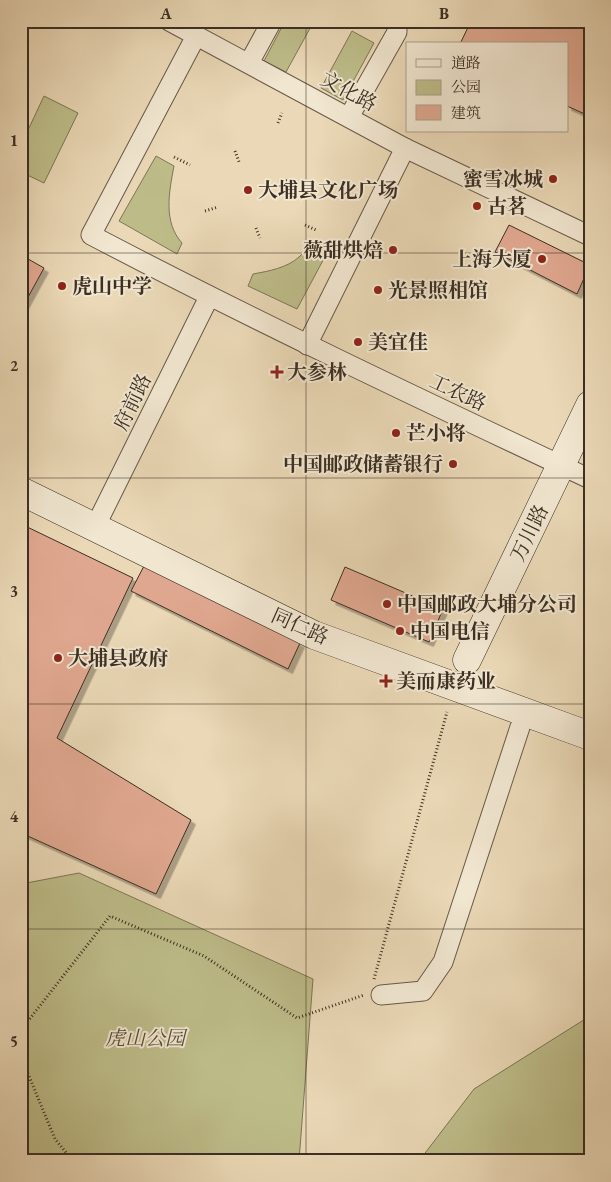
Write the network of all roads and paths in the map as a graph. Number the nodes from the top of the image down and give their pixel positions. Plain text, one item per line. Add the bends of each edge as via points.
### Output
1 (169, 21) edge
2 (272, 21) edge
3 (397, 21) edge
4 (196, 36) junction
5 (248, 63) junction
6 (282, 113) dead end
7 (349, 117) junction
8 (278, 123) dead end
9 (405, 148) junction
10 (235, 151) dead end
11 (174, 157) dead end
12 (239, 162) dead end
13 (190, 165) dead end
14 (289, 180) dead end
15 (279, 182) dead end
16 (218, 207) dead end
17 (205, 211) dead end
18 (305, 225) dead end
19 (256, 228) dead end
20 (316, 230) dead end
21 (590, 236) edge
22 (260, 238) dead end
23 (209, 297) junction
24 (307, 345) junction
25 (590, 405) edge
26 (561, 466) junction
27 (590, 479) edge
28 (21, 491) edge
29 (95, 527) junction
30 (467, 660) dead end
31 (447, 712) dead end
32 (520, 727) dead end
33 (590, 736) edge
34 (375, 991) junction
35 (21, 1030) edge
36 (21, 1057) edge
37 (73, 1161) edge

1 - 4 street, 文化路
2 - 5 street
3 - 7 street via 397,32
4 - 5 street, 文化路
4 - 23 street, 工农路 via 91,236
5 - 7 street, 文化路
6 - 8 path
7 - 9 street, 文化路
9 - 21 street, 文化路
9 - 24 street
10 - 12 path
11 - 13 path
14 - 15 path
16 - 17 path
18 - 20 path
19 - 22 path
23 - 24 street, 工农路
23 - 29 street, 府前路
24 - 26 street, 工农路
25 - 26 main road, 万川路
26 - 27 street, 工农路
26 - 30 main road, 万川路
28 - 29 main road, 同仁路
29 - 33 main road, 同仁路 via 314,635
31 - 34 path
32 - 34 street via 443,962 423,991
34 - 35 path via 297,1018 204,956 110,916
36 - 37 path via 55,1139

